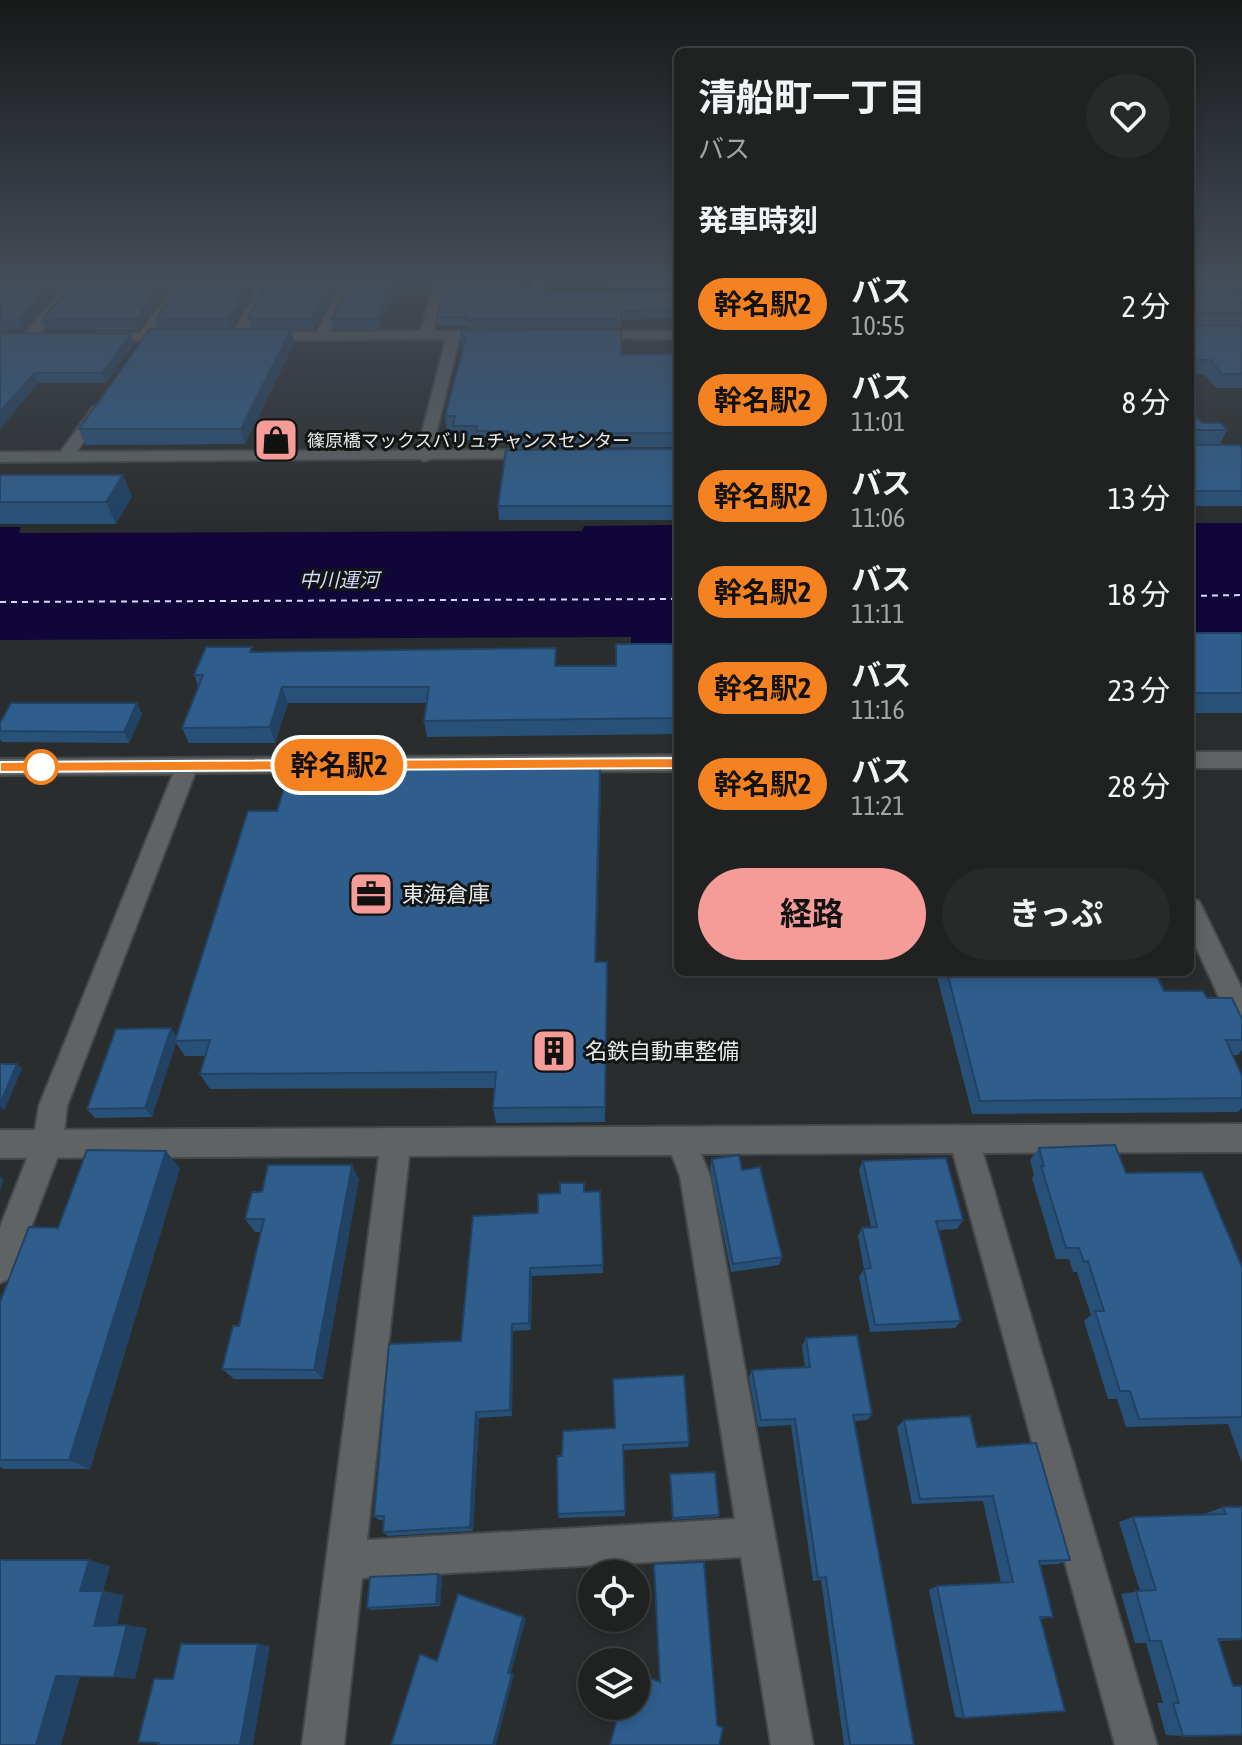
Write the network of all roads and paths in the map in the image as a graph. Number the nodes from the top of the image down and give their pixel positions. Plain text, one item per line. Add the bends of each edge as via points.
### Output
1 (447, 360) edge
2 (107, 397) edge
3 (551, 455) edge
4 (424, 456) junction
5 (0, 457) edge
6 (65, 457) junction
7 (1194, 760) edge
8 (1242, 760) edge
9 (674, 763) edge
10 (187, 766) junction
11 (0, 767) edge
12 (1194, 916) edge
13 (1242, 1017) edge
14 (1242, 1138) edge
15 (964, 1139) junction
16 (681, 1140) junction
17 (396, 1142) junction
18 (48, 1143) junction
19 (0, 1144) edge
20 (0, 1267) edge
21 (756, 1537) junction
22 (346, 1560) junction
23 (323, 1745) edge
24 (792, 1745) edge
25 (1136, 1745) edge

1 - 4 street
2 - 6 street
3 - 4 street
4 - 6 street
5 - 6 street
7 - 8 street
9 - 10 street
10 - 11 street
10 - 18 street via 53,1106
12 - 13 street
14 - 15 street
15 - 16 street
15 - 25 street
16 - 17 street
16 - 21 street via 695,1176
17 - 18 street
17 - 22 street
18 - 19 street
18 - 20 street
21 - 22 street
21 - 24 street
22 - 23 street

